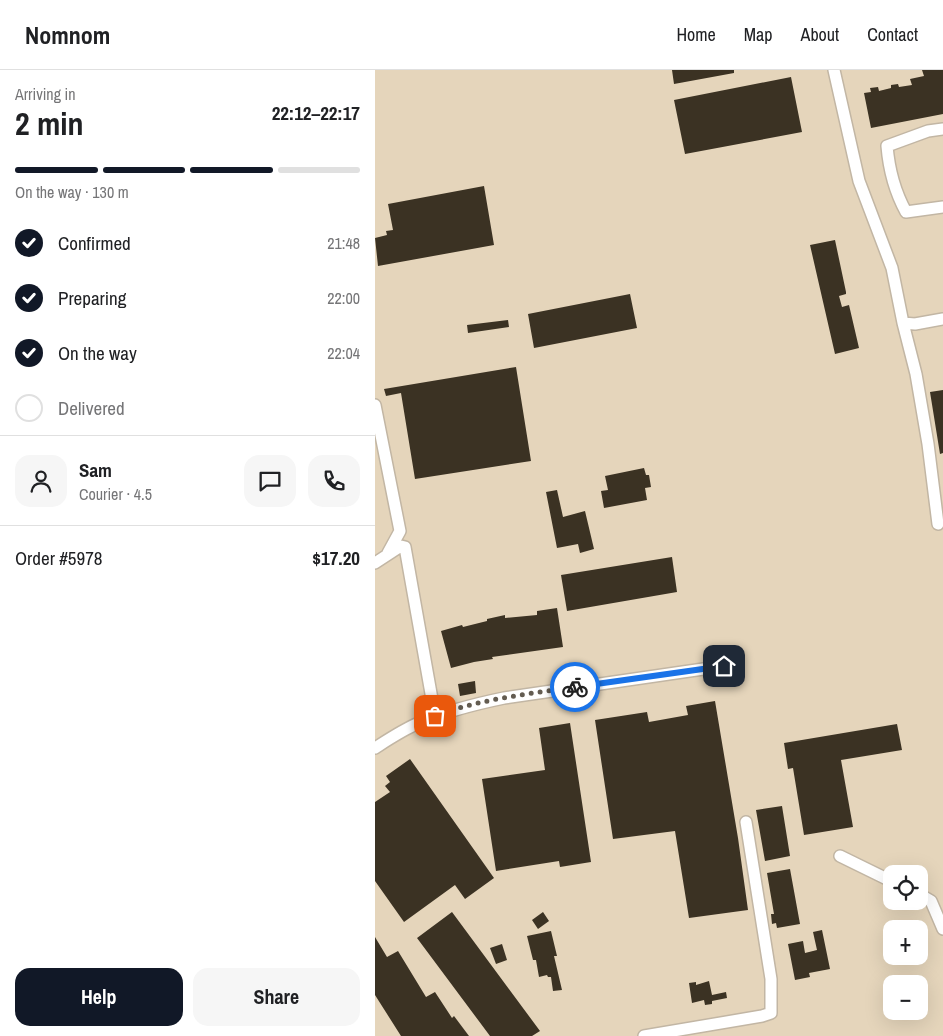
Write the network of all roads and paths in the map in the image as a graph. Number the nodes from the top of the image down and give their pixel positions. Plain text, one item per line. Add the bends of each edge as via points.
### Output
1 (835, 70) edge
2 (943, 129) edge
3 (943, 207) edge
4 (943, 319) edge
5 (903, 323) junction
6 (375, 405) edge
7 (937, 524) dead end
8 (387, 555) junction
9 (375, 563) edge
10 (724, 666) dead end
11 (435, 716) junction
12 (375, 748) edge
13 (746, 822) dead end
14 (840, 856) dead end
15 (883, 877) edge
16 (928, 898) edge
17 (943, 929) edge
18 (644, 1036) edge

1 - 5 street via 859,181 892,268
2 - 3 street via 887,146 899,199 906,212
4 - 5 street
5 - 7 street via 916,374
6 - 8 street via 400,531
8 - 9 street
8 - 11 street via 401,546 405,547
10 - 11 street via 505,698
11 - 12 street
13 - 18 street via 771,979 771,1012
14 - 15 street
16 - 17 street

